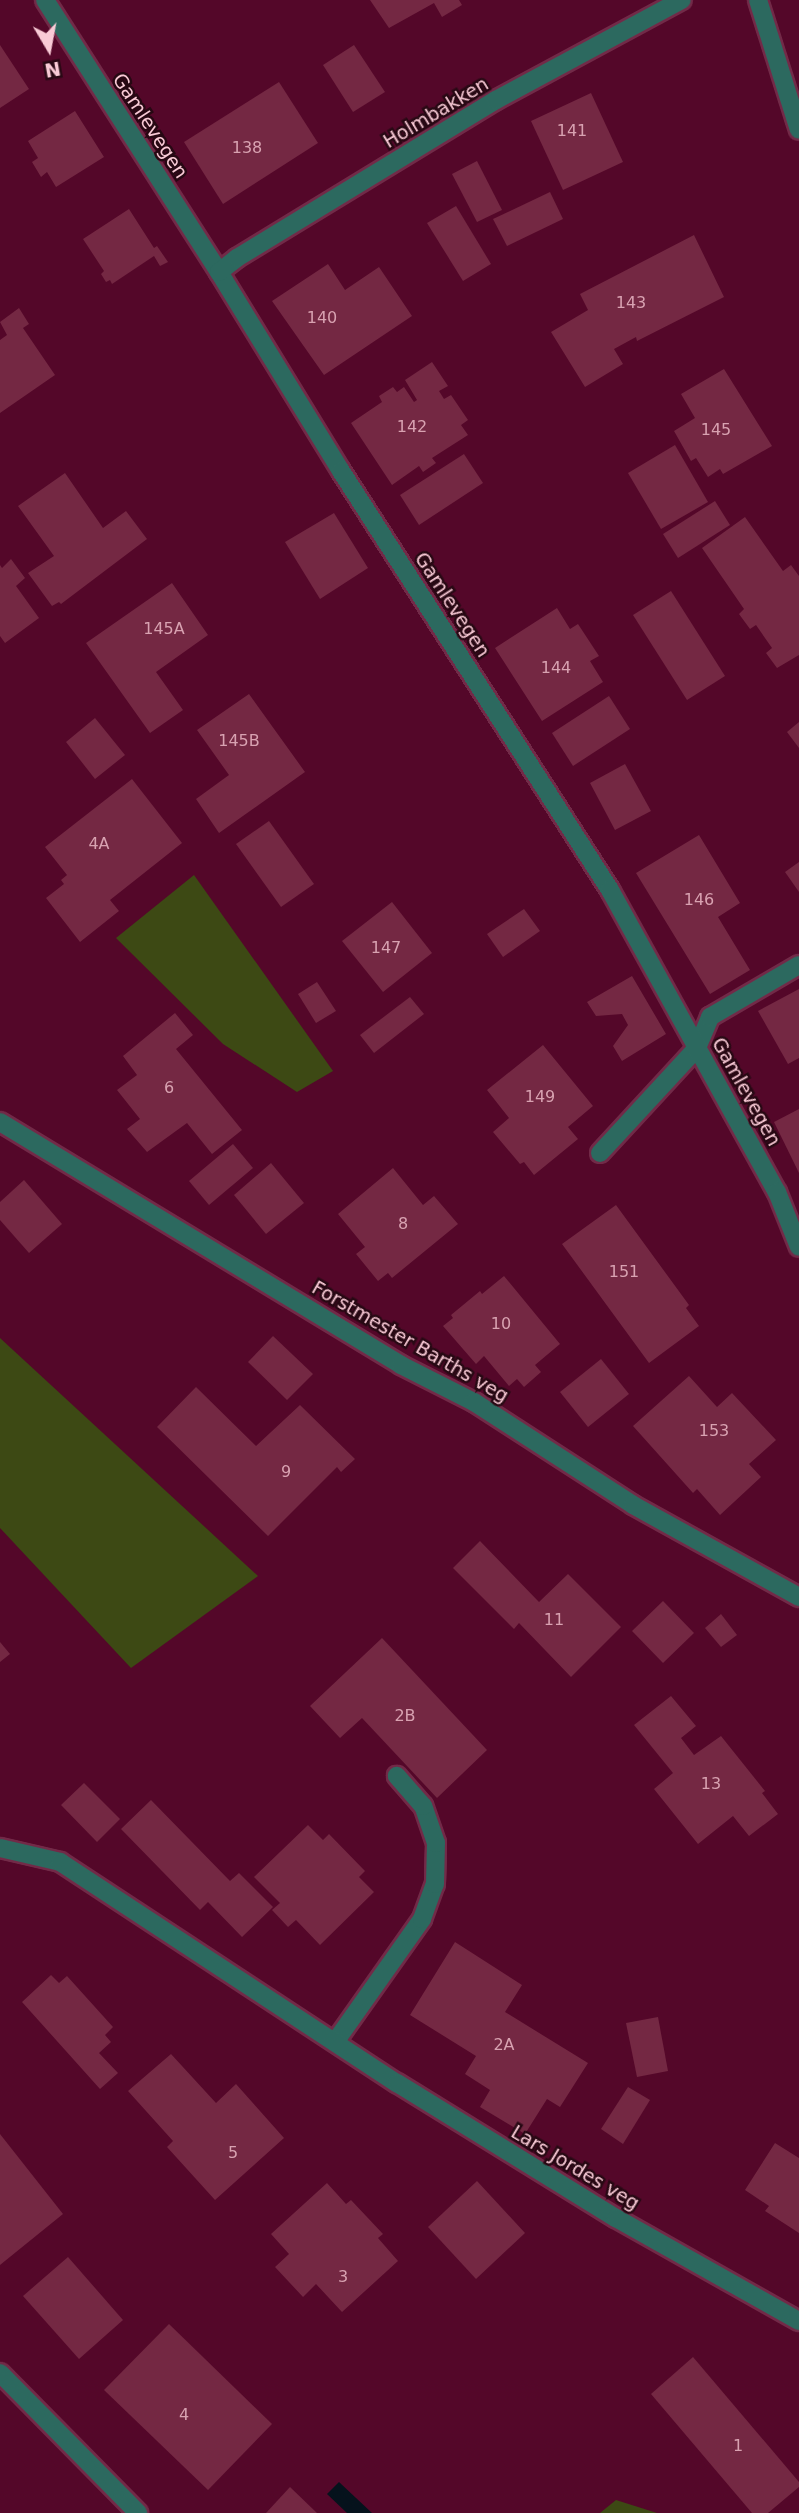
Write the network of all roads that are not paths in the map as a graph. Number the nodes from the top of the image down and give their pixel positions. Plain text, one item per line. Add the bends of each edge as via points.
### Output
1 (45, 0) edge
2 (682, 0) edge
3 (758, 0) edge
4 (799, 130) edge
5 (219, 272) junction
6 (799, 965) edge
7 (697, 1048) junction
8 (0, 1122) edge
9 (600, 1153) dead end
10 (799, 1247) edge
11 (799, 1597) edge
12 (397, 1776) dead end
13 (0, 1848) edge
14 (335, 2042) junction
15 (799, 2321) edge
16 (0, 2373) edge
17 (138, 2513) edge

1 - 5 street, Gamlevegen
2 - 5 street, Holmbakken via 496,100
3 - 4 street
5 - 7 street, Gamlevegen via 610,890
6 - 7 street via 710,1017
7 - 9 street
7 - 10 street, Gamlevegen via 777,1192
8 - 11 street, Forstmester Barths veg via 401,1365 474,1402 633,1505
12 - 14 street via 424,1806 436,1843 435,1884 422,1919
13 - 14 street, Lars Jordes veg via 60,1862
14 - 15 street, Lars Jordes veg via 616,2218
16 - 17 street

